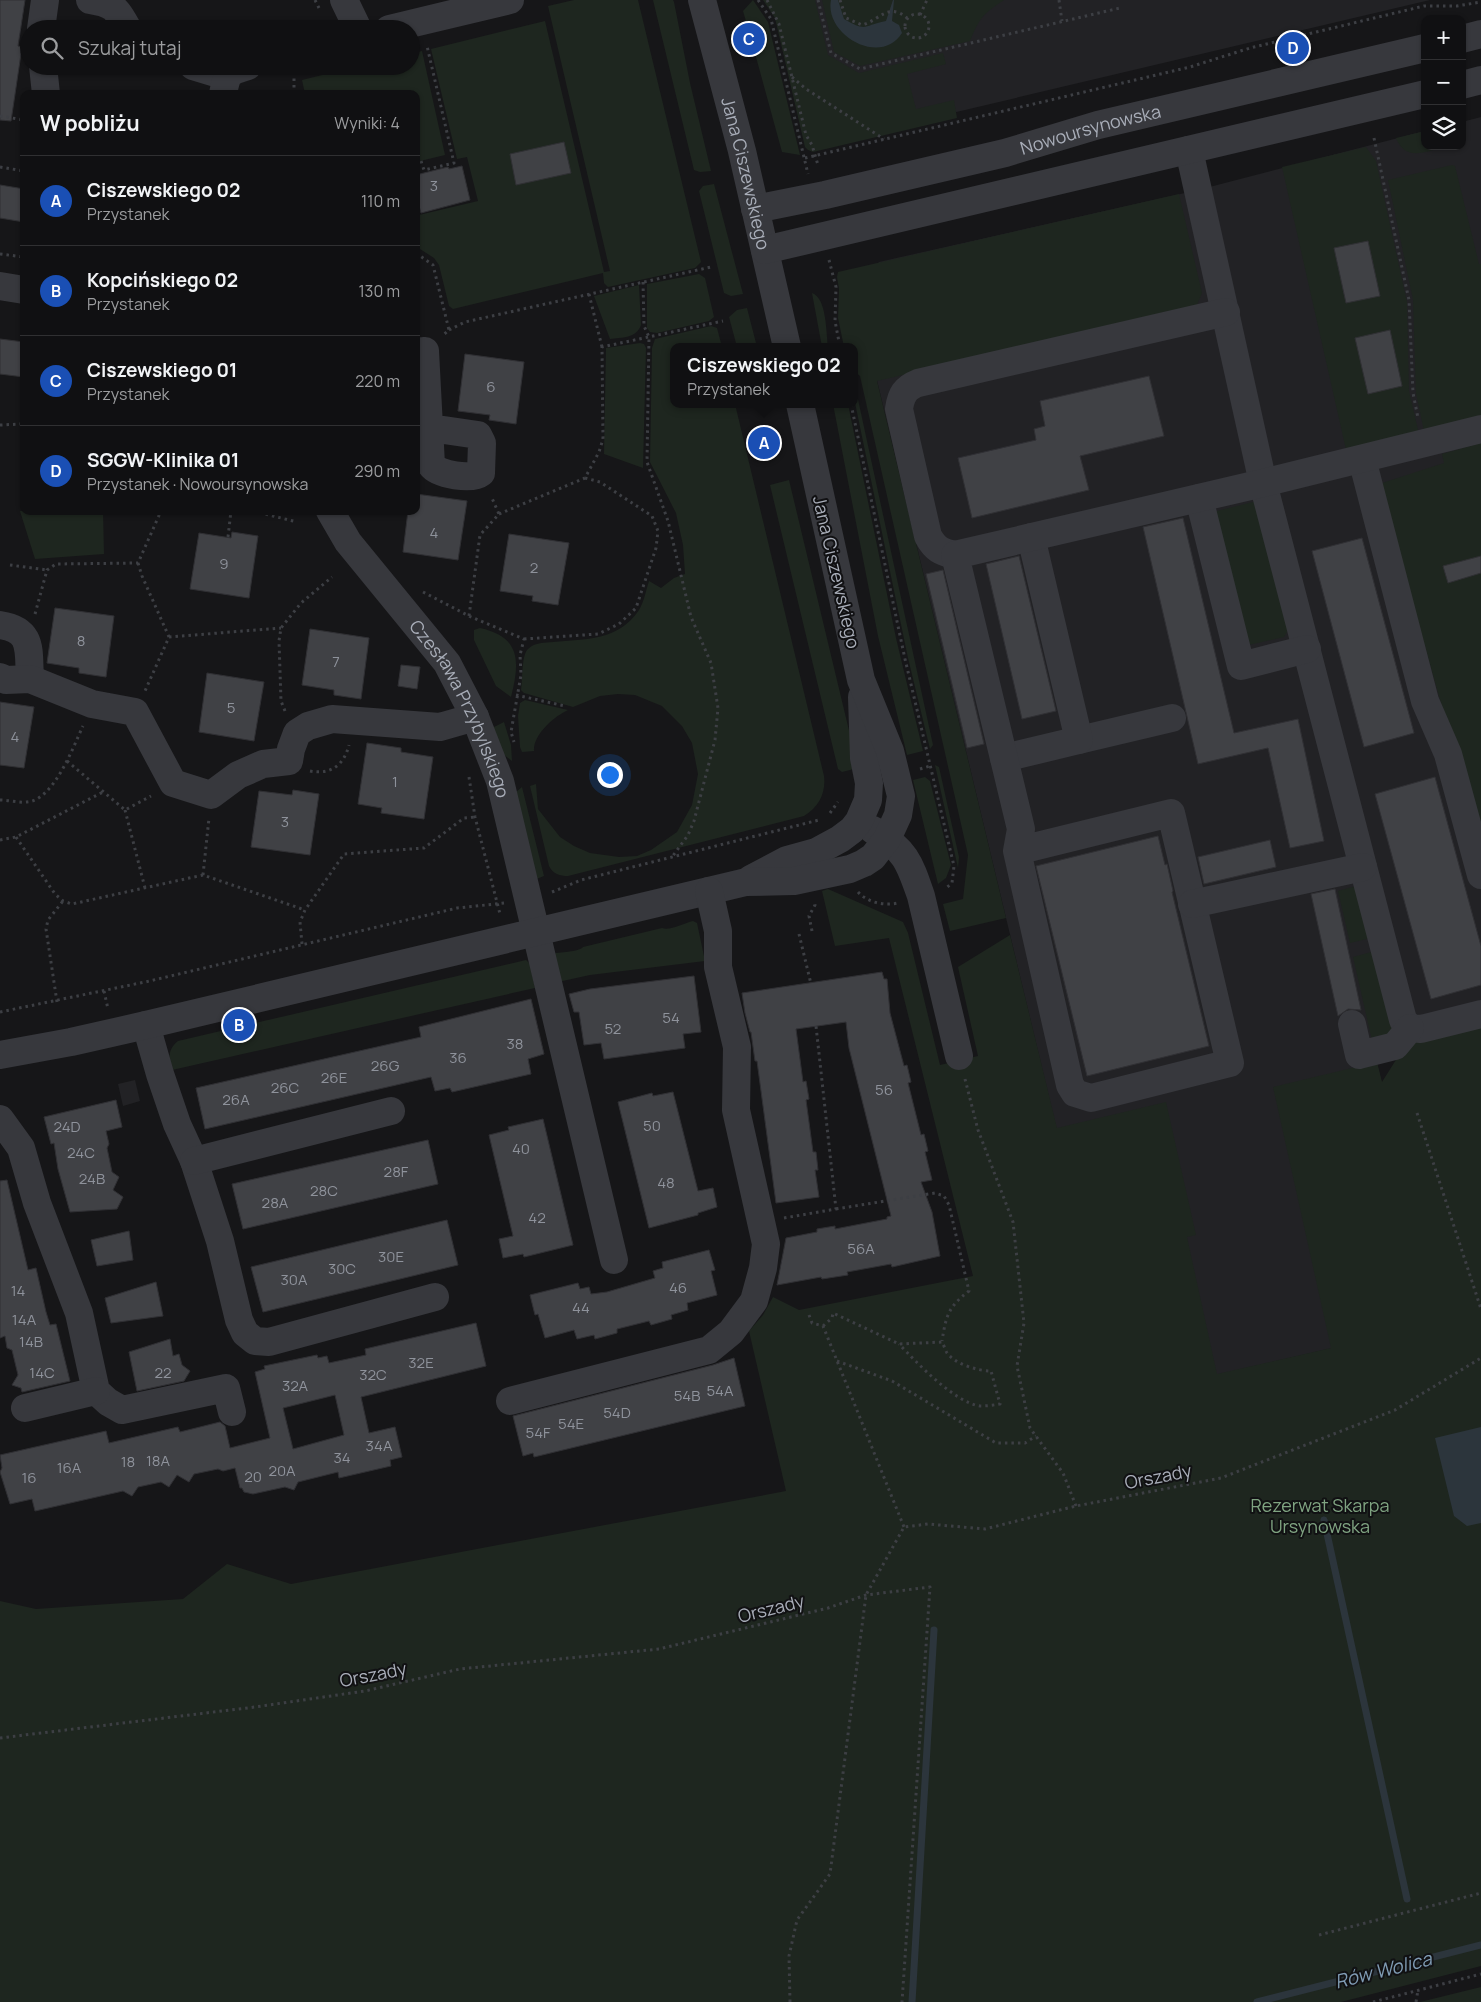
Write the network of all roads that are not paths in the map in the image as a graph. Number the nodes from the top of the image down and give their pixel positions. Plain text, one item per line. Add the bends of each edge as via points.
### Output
1 (45, 0) edge
2 (90, 0) edge
3 (344, 0) edge
4 (510, 0) edge
5 (702, 0) edge
6 (482, 3) edge
7 (42, 20) edge
8 (123, 20) edge
9 (354, 20) edge
10 (420, 20) edge
11 (1481, 34) edge
12 (1466, 38) edge
13 (1421, 49) edge
14 (45, 75) edge
15 (220, 75) edge
16 (232, 79) edge
17 (1481, 80) edge
18 (1466, 84) edge
19 (46, 90) edge
20 (1421, 95) edge
21 (1189, 150) junction
22 (755, 209) junction
23 (765, 250) junction
24 (0, 286) edge
25 (20, 289) edge
26 (1226, 312) junction
27 (785, 343) edge
28 (420, 351) edge
29 (801, 408) edge
30 (430, 428) junction
31 (1481, 429) edge
32 (1362, 459) junction
33 (1263, 483) junction
34 (1199, 498) junction
35 (332, 515) edge
36 (1031, 537) junction
37 (956, 555) junction
38 (0, 625) edge
39 (1306, 649) junction
40 (0, 677) edge
41 (30, 679) junction
42 (862, 680) junction
43 (475, 717) junction
44 (1172, 718) dead end
45 (1079, 740) junction
46 (1004, 758) junction
47 (859, 821) junction
48 (887, 839) junction
49 (1017, 851) junction
50 (1363, 867) junction
51 (1481, 875) edge
52 (746, 882) junction
53 (709, 891) junction
54 (1192, 904) junction
55 (536, 932) junction
56 (1481, 1014) edge
57 (146, 1024) junction
58 (1352, 1024) dead end
59 (1410, 1028) junction
60 (0, 1055) edge
61 (959, 1056) road end
62 (391, 1111) dead end
63 (0, 1119) edge
64 (194, 1161) junction
65 (614, 1260) dead end
66 (435, 1297) dead end
67 (96, 1392) junction
68 (510, 1401) dead end
69 (25, 1408) dead end
70 (232, 1412) dead end

1 - 7 street
2 - 8 street via 112,5
3 - 9 street
4 - 6 street
5 - 22 street, Jana Ciszewskiego
6 - 10 street
11 - 12 street
13 - 22 street, Nowoursynowska via 1098,125 1005,153
14 - 19 street
15 - 16 street
17 - 18 street
20 - 21 street
21 - 23 street
21 - 26 street
22 - 23 street, Jana Ciszewskiego
23 - 27 street, Jana Ciszewskiego
24 - 25 street
26 - 33 street
26 - 37 street via 907,388 899,409 928,536 933,546
28 - 30 street
29 - 42 street, Jana Ciszewskiego
30 - 30 street via 478,435 482,443 481,473 470,477 434,469 430,459
31 - 32 street
32 - 33 street
32 - 51 street via 1425,701 1448,754
33 - 34 street
33 - 39 street
34 - 36 street
34 - 39 street via 1241,666
35 - 43 street, Czesława Przybylskiego via 348,542 447,664
36 - 37 street
36 - 45 street
37 - 46 street
38 - 41 street via 14,627 22,633 27,643
39 - 50 street
40 - 41 street via 6,680
41 - 43 street via 92,704 135,712 173,783 212,794 238,775 262,764 289,761 297,733 321,721 355,720 440,727
42 - 47 street, Jana Ciszewskiego via 864,758 869,783 868,800
42 - 48 street, Jana Ciszewskiego via 890,751 901,796 898,815
43 - 55 street, Czesława Przybylskiego via 500,781
44 - 45 street
45 - 46 street
46 - 49 street via 1021,829
47 - 48 street
47 - 52 street via 840,839 816,852 787,860
48 - 52 street, Jana Ciszewskiego via 873,858 850,869 794,882
48 - 61 street via 901,850 913,872
49 - 54 street via 1171,813
49 - 54 street via 1074,1093 1091,1098 1230,1062
50 - 54 street
50 - 59 street via 1403,1020
52 - 53 street
53 - 55 street
53 - 68 street via 718,931 718,967 737,1046 736,1110 766,1244 754,1301 731,1332 709,1350
55 - 57 street
55 - 65 street, Czesława Przybylskiego
56 - 59 street via 1421,1029
57 - 60 street
57 - 64 street via 177,1124
58 - 59 street via 1359,1055 1395,1046
62 - 64 street
63 - 67 street via 21,1148 37,1203 80,1313
64 - 66 street via 220,1241 239,1320 245,1333 255,1341 269,1342
67 - 69 street
67 - 70 street via 122,1410 226,1388

